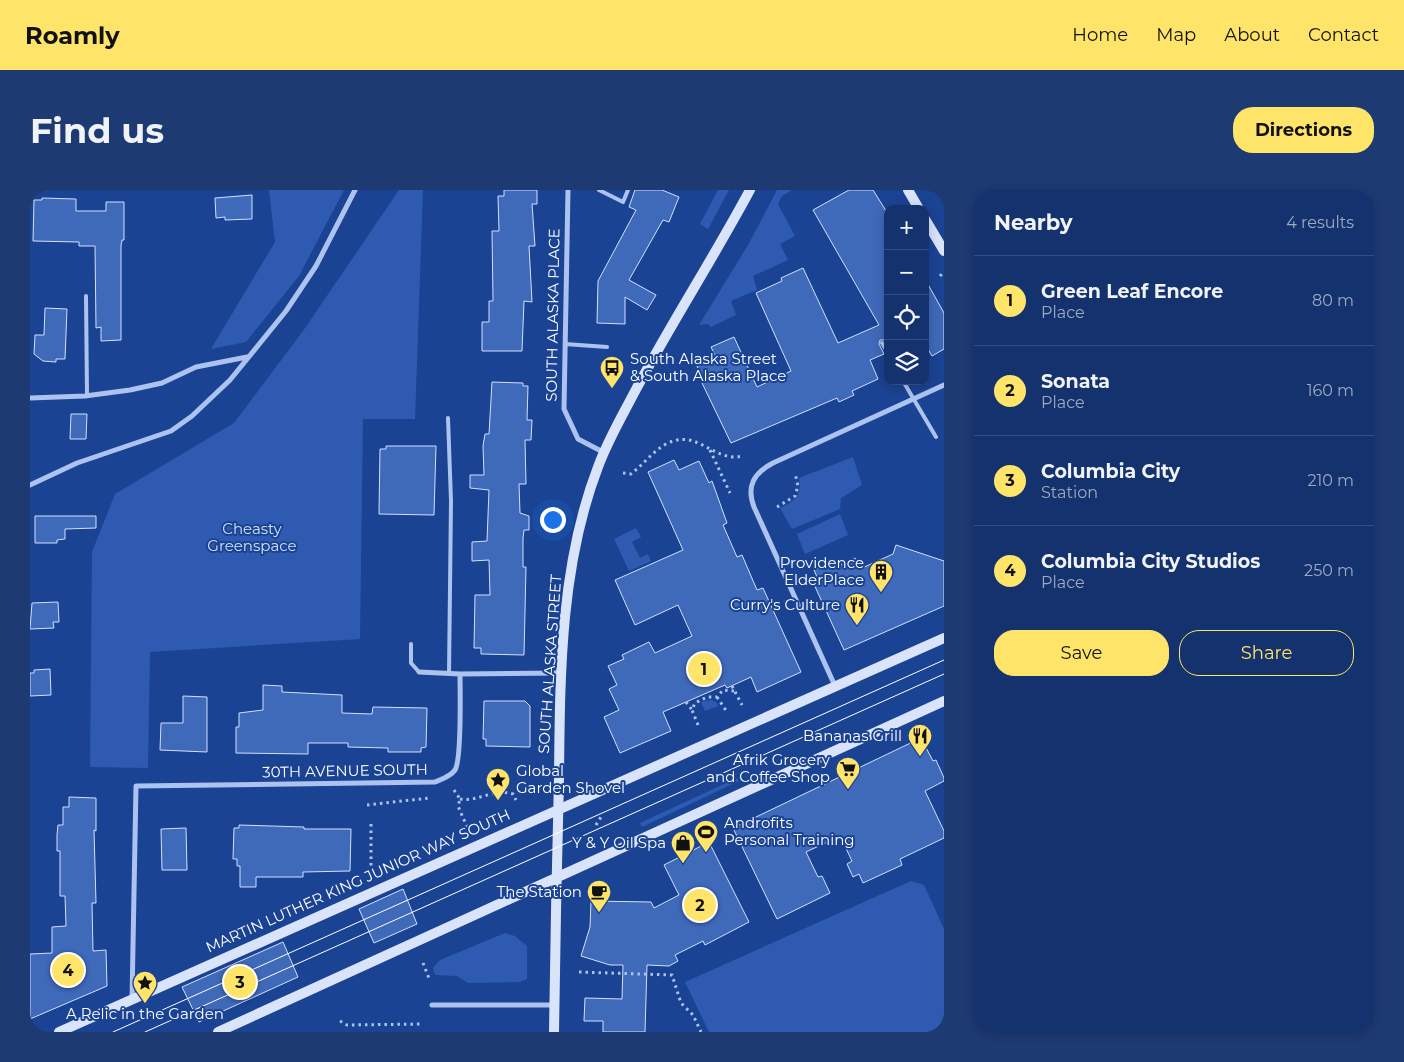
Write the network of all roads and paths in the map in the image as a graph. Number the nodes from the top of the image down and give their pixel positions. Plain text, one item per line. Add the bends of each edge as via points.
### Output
1 (355, 190) edge
2 (568, 190) edge
3 (599, 190) edge
4 (628, 190) edge
5 (750, 190) edge
6 (908, 190) edge
7 (917, 205) edge
8 (929, 226) edge
9 (944, 251) edge
10 (944, 272) edge
11 (940, 276) dead end
12 (86, 296) dead end
13 (882, 343) dead end
14 (565, 344) junction
15 (884, 346) edge
16 (607, 347) dead end
17 (247, 357) junction
18 (905, 385) edge
19 (944, 385) edge
20 (87, 395) junction
21 (30, 398) edge
22 (913, 399) junction
23 (448, 418) dead end
24 (936, 437) dead end
25 (710, 450) junction
26 (604, 452) junction
27 (743, 456) dead end
28 (623, 473) dead end
29 (795, 473) dead end
30 (30, 485) edge
31 (730, 493) dead end
32 (777, 507) dead end
33 (944, 638) edge
34 (411, 644) dead end
35 (419, 672) joint
36 (562, 673) junction
37 (449, 674) junction
38 (460, 674) junction
39 (732, 686) dead end
40 (835, 686) junction
41 (735, 691) junction
42 (717, 697) junction
43 (944, 701) edge
44 (686, 702) dead end
45 (742, 705) dead end
46 (692, 710) junction
47 (727, 712) dead end
48 (698, 725) dead end
49 (454, 790) dead end
50 (429, 798) dead end
51 (460, 799) junction
52 (516, 800) dead end
53 (367, 804) dead end
54 (557, 808) junction
55 (601, 817) dead end
56 (372, 822) dead end
57 (596, 825) dead end
58 (468, 829) dead end
59 (371, 872) dead end
60 (555, 879) junction
61 (423, 963) dead end
62 (578, 972) dead end
63 (430, 981) dead end
64 (132, 1000) junction
65 (432, 1005) dead end
66 (554, 1005) junction
67 (340, 1021) dead end
68 (423, 1024) dead end
69 (59, 1032) edge
70 (218, 1032) edge
71 (554, 1032) edge
72 (701, 1032) edge

1 - 17 street via 316,266 286,311
2 - 14 street, SOUTH ALASKA PLACE
3 - 4 lane via 623,202
5 - 26 main road, SOUTH ALASKA STREET via 648,366
6 - 7 main road
8 - 9 main road
10 - 11 path
12 - 20 lane
13 - 15 lane
14 - 16 lane
14 - 26 street, SOUTH ALASKA PLACE via 564,409 578,439
17 - 20 street via 196,367 162,383
17 - 30 street via 230,380 171,431 77,463
18 - 22 lane
19 - 22 street
20 - 21 street
22 - 24 lane
22 - 40 street via 762,469 751,483 754,507
23 - 37 lane via 451,501
25 - 27 path via 725,457
25 - 28 path via 694,440 673,441 647,457 631,474
25 - 31 path
26 - 36 main road, SOUTH ALASKA STREET via 576,537 567,589
29 - 32 path via 798,486 794,496
33 - 40 main road, MARTIN LUTHER KING JUNIOR WAY SOUTH
34 - 35 lane via 411,663
35 - 37 street
36 - 38 street
36 - 54 main road, SOUTH ALASKA STREET
37 - 38 street
38 - 64 street, 30TH AVENUE SOUTH via 455,770 435,782 136,786
39 - 41 path
40 - 54 main road, MARTIN LUTHER KING JUNIOR WAY SOUTH
41 - 42 path via 722,688
41 - 45 path
42 - 46 path via 698,698
42 - 47 path
43 - 60 main road
44 - 46 path
46 - 48 path
49 - 51 path
50 - 53 path
51 - 52 path via 505,791 513,794
51 - 58 path via 458,806
54 - 60 main road, SOUTH ALASKA STREET
54 - 64 main road, MARTIN LUTHER KING JUNIOR WAY SOUTH
55 - 57 path
56 - 59 path
60 - 66 main road, SOUTH ALASKA STREET
60 - 70 main road
61 - 63 path
62 - 72 path via 672,975 681,1003 693,1015
64 - 69 main road, MARTIN LUTHER KING JUNIOR WAY SOUTH
65 - 66 street
66 - 71 main road, SOUTH ALASKA STREET
67 - 68 path via 347,1025

